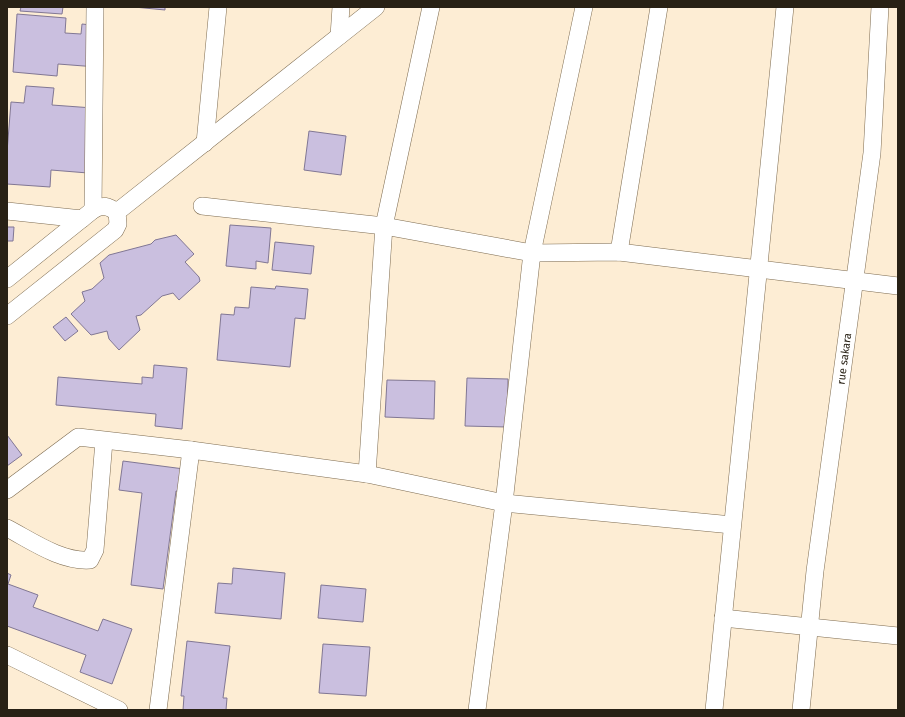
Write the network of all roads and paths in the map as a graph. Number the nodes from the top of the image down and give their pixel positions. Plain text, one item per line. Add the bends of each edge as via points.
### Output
1 (95, 7) edge
2 (218, 7) edge
3 (341, 7) edge
4 (376, 7) edge
5 (431, 7) edge
6 (584, 7) edge
7 (659, 7) edge
8 (785, 7) edge
9 (880, 7) edge
10 (339, 36) junction
11 (205, 143) junction
12 (202, 206) dead end
13 (7, 210) edge
14 (117, 212) junction
15 (88, 214) junction
16 (384, 226) junction
17 (619, 252) junction
18 (532, 253) junction
19 (758, 269) junction
20 (7, 279) edge
21 (855, 281) junction
22 (898, 286) edge
23 (7, 316) edge
24 (104, 441) junction
25 (191, 450) junction
26 (366, 474) junction
27 (7, 490) edge
28 (504, 503) junction
29 (732, 525) junction
30 (7, 528) edge
31 (723, 618) junction
32 (810, 627) junction
33 (898, 636) edge
34 (7, 655) edge
35 (119, 710) edge
36 (158, 710) edge
37 (477, 710) edge
38 (714, 710) edge
39 (801, 710) edge

1 - 15 street
2 - 11 street
3 - 10 street
4 - 10 street
5 - 16 street
6 - 18 street
7 - 17 street
8 - 19 street
9 - 21 street, rue sakara via 872,153
10 - 11 street
11 - 14 street
12 - 16 street
13 - 15 street
14 - 15 street via 108,206 100,206
14 - 23 street via 118,224 115,230
15 - 20 street
16 - 18 street
16 - 26 street
17 - 18 street
17 - 19 street
18 - 28 street
19 - 21 street
19 - 29 street
21 - 22 street
21 - 32 street, rue sakara via 815,571
24 - 25 street
24 - 27 street via 78,437
24 - 30 street via 95,550 90,560 77,560 60,554
25 - 26 street
25 - 36 street
26 - 28 street
28 - 29 street
28 - 37 street
29 - 31 street
31 - 32 street
31 - 38 street
32 - 33 street
32 - 39 street, rue sakara
34 - 35 street

